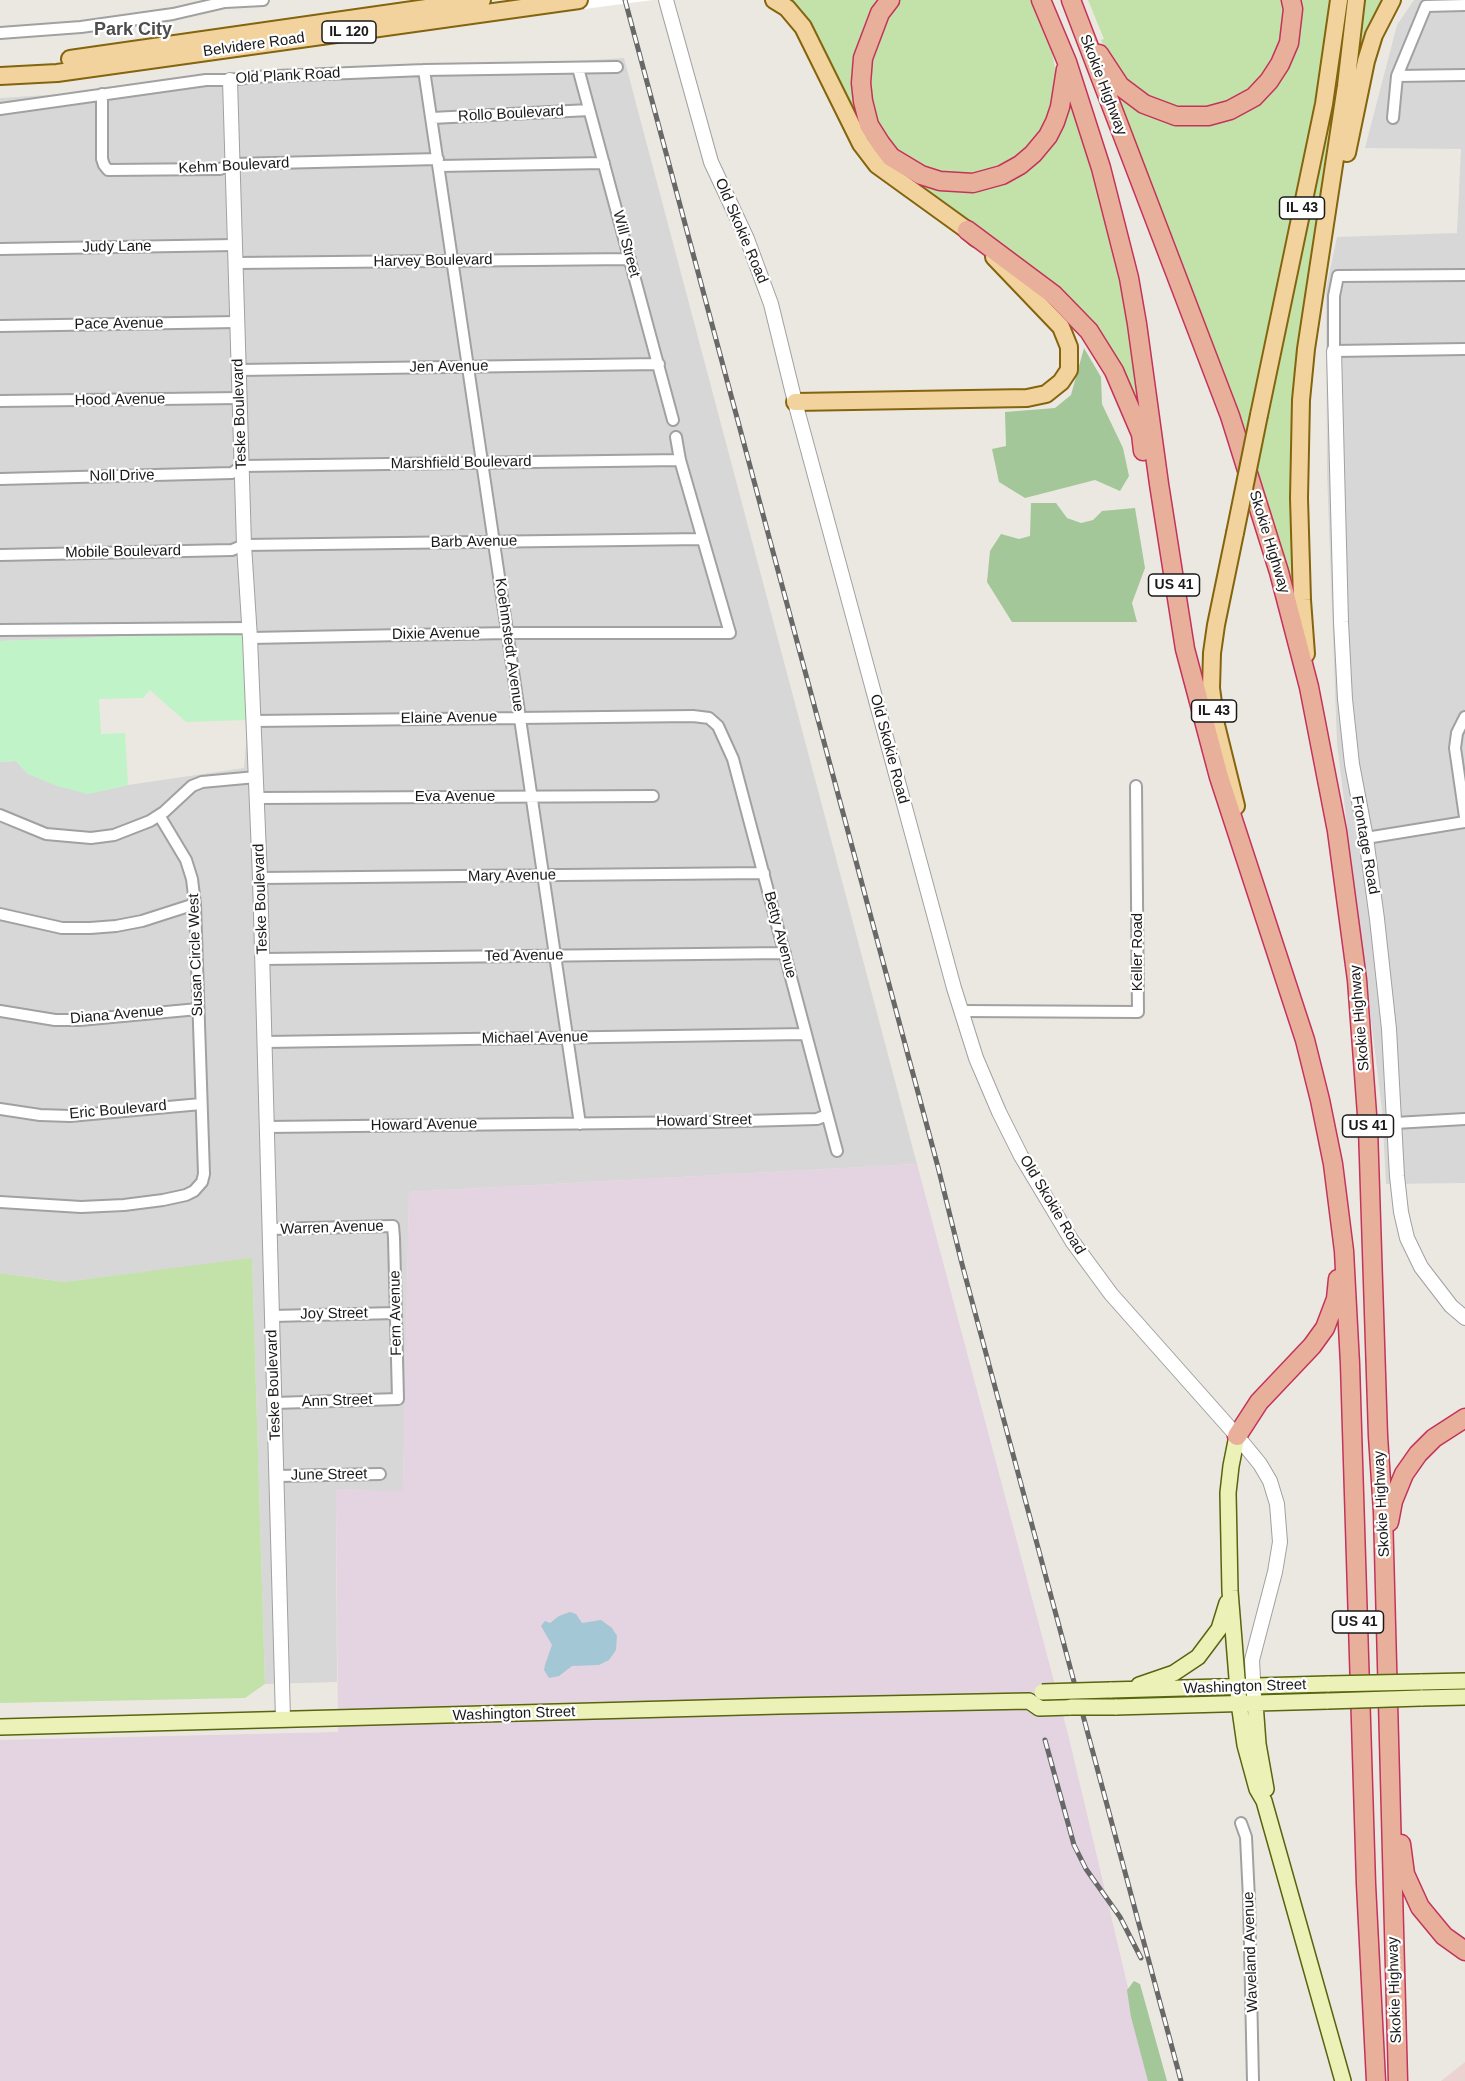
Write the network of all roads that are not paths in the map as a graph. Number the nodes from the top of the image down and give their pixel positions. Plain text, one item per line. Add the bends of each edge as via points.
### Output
1 (263, 0) edge
2 (482, 0) edge
3 (579, 0) edge
4 (666, 0) edge
5 (774, 0) edge
6 (890, 0) edge
7 (1041, 0) edge
8 (1071, 0) edge
9 (1291, 0) edge
10 (1339, 0) edge
11 (1356, 0) edge
12 (1392, 0) edge
13 (225, 1) edge
14 (1465, 5) edge
15 (1079, 21) junction
16 (0, 33) edge
17 (1067, 62) junction
18 (617, 67) dead end
19 (578, 68) junction
20 (424, 70) junction
21 (0, 71) edge
22 (1465, 75) edge
23 (0, 76) edge
24 (1397, 76) junction
25 (230, 80) junction
26 (102, 94) junction
27 (0, 109) edge
28 (589, 110) junction
29 (432, 118) junction
30 (1393, 118) dead end
31 (438, 162) junction
32 (604, 163) junction
33 (233, 164) junction
34 (967, 230) junction
35 (235, 245) junction
36 (0, 249) edge
37 (1321, 249) junction
38 (630, 259) junction
39 (453, 261) junction
40 (236, 263) junction
41 (1465, 276) edge
42 (237, 322) junction
43 (0, 327) edge
44 (1465, 349) edge
45 (1334, 351) junction
46 (659, 364) junction
47 (468, 367) junction
48 (239, 370) junction
49 (240, 398) junction
50 (0, 401) edge
51 (795, 402) junction
52 (673, 420) dead end
53 (676, 437) dead end
54 (680, 460) junction
55 (482, 463) junction
56 (242, 466) junction
57 (0, 479) edge
58 (703, 539) junction
59 (494, 542) junction
60 (244, 545) junction
61 (0, 555) edge
62 (0, 630) edge
63 (250, 633) junction
64 (508, 633) junction
65 (1185, 649) junction
66 (1309, 687) junction
67 (520, 717) junction
68 (1465, 717) edge
69 (253, 721) junction
70 (715, 723) joint
71 (256, 777) junction
72 (1136, 786) dead end
73 (532, 796) junction
74 (653, 796) dead end
75 (257, 798) junction
76 (0, 815) edge
77 (159, 815) junction
78 (1465, 817) edge
79 (1465, 822) edge
80 (1366, 838) junction
81 (764, 873) junction
82 (544, 876) junction
83 (260, 878) junction
84 (1256, 887) junction
85 (195, 904) junction
86 (0, 914) edge
87 (785, 953) junction
88 (556, 956) junction
89 (263, 959) junction
90 (198, 1009) junction
91 (0, 1011) edge
92 (961, 1011) junction
93 (806, 1034) junction
94 (568, 1038) junction
95 (265, 1042) junction
96 (201, 1104) junction
97 (0, 1109) edge
98 (827, 1115) junction
99 (1465, 1119) edge
100 (1395, 1123) junction
101 (580, 1124) junction
102 (267, 1127) junction
103 (837, 1151) dead end
104 (1333, 1164) junction
105 (0, 1202) edge
106 (393, 1226) joint
107 (270, 1229) junction
108 (396, 1313) junction
109 (272, 1316) junction
110 (1465, 1318) edge
111 (398, 1399) joint
112 (275, 1403) junction
113 (1465, 1418) edge
114 (1237, 1436) junction
115 (380, 1474) dead end
116 (277, 1476) junction
117 (1384, 1568) junction
118 (1230, 1591) junction
119 (1465, 1681) edge
120 (1254, 1686) junction
121 (1238, 1687) junction
122 (1126, 1690) junction
123 (1465, 1697) edge
124 (1029, 1701) junction
125 (1239, 1703) junction
126 (1255, 1703) junction
127 (1389, 1708) junction
128 (283, 1719) junction
129 (0, 1727) edge
130 (1264, 1801) junction
131 (1241, 1823) dead end
132 (1465, 1951) edge
133 (1253, 2081) edge
134 (1343, 2081) edge
135 (1376, 2081) edge
136 (1398, 2081) edge

1 - 13 street
2 - 21 main road, Belvidere Road / IL 120
3 - 23 main road, Belvidere Road / IL 120 via 57,73
4 - 51 street, Old Skokie Road via 711,162 747,239 771,304
5 - 34 main road via 787,8 803,27 861,144 877,165
6 - 17 highway via 879,13 863,58 863,101 869,125 891,157 921,175 940,181 973,183 1020,165 1048,136 1055,122
7 - 17 highway, Skokie Highway / US 41
8 - 15 highway, Skokie Highway / US 41
9 - 15 highway via 1288,43 1281,64 1269,81 1254,97 1208,116 1176,116 1144,104 1120,86
10 - 84 main road, IL 43, bridge via 1324,104 1212,653 1216,725
11 - 37 main road, IL 43
12 - 37 main road via 1366,61 1334,216
13 - 16 street via 173,14
14 - 24 street via 1426,6
15 - 66 highway, Skokie Highway / US 41 via 1230,416 1279,572
17 - 65 highway, Skokie Highway / US 41 via 1101,168 1128,278
18 - 19 street, Old Plank Road
19 - 20 street, Old Plank Road
19 - 28 street, Will Street
20 - 25 street, Old Plank Road
20 - 29 street, Koehmstedt Avenue
22 - 24 street
24 - 30 street
25 - 26 street, Old Plank Road
25 - 33 street, Teske Boulevard
26 - 27 street, Old Plank Road
26 - 33 street, Kehm Boulevard via 102,159 108,170 220,169
28 - 29 street, Rollo Boulevard
28 - 32 street, Will Street
29 - 31 street, Koehmstedt Avenue
31 - 32 street, Kehm Boulevard
31 - 33 street, Kehm Boulevard
31 - 39 street, Koehmstedt Avenue
32 - 38 street, Will Street
33 - 35 street, Teske Boulevard
34 - 51 main road via 1061,327 1069,347 1069,370 1061,382 1046,394 1027,398
34 - 65 highway via 1054,295 1089,332 1114,371 1141,434 1165,579
35 - 36 street, Judy Lane
35 - 40 street, Teske Boulevard
37 - 66 main road, IL 43 via 1301,400 1299,498
38 - 39 street, Harvey Boulevard
38 - 46 street, Will Street
39 - 40 street, Harvey Boulevard
39 - 47 street, Koehmstedt Avenue
40 - 42 street, Teske Boulevard
41 - 45 street via 1338,276
42 - 43 street, Pace Avenue
42 - 48 street, Teske Boulevard
44 - 45 street
45 - 80 street, Frontage Road via 1345,688 1352,764
46 - 47 street, Jen Avenue
46 - 52 street, Will Street
47 - 48 street, Jen Avenue
47 - 55 street, Koehmstedt Avenue
48 - 49 street, Teske Boulevard
49 - 50 street, Hood Avenue
49 - 56 street, Teske Boulevard
51 - 92 street, Old Skokie Road
53 - 54 street
54 - 55 street, Marshfield Boulevard
54 - 58 street
55 - 56 street, Marshfield Boulevard
55 - 59 street, Koehmstedt Avenue
56 - 57 street, Noll Drive via 232,473
56 - 60 street, Teske Boulevard
58 - 59 street, Barb Avenue
58 - 64 street, Dixie Avenue via 730,633
59 - 60 street, Barb Avenue
59 - 64 street, Koehmstedt Avenue
60 - 61 street, Mobile Boulevard via 232,550
60 - 63 street, Teske Boulevard
62 - 63 street, Dixie Avenue
63 - 64 street, Dixie Avenue
63 - 69 street, Teske Boulevard
64 - 67 street, Koehmstedt Avenue
65 - 84 highway, Skokie Highway / US 41 via 1219,777
66 - 117 highway, Skokie Highway / US 41 via 1337,831 1362,1030
67 - 69 street, Elaine Avenue
67 - 70 street, Elaine Avenue via 693,716
67 - 73 street, Koehmstedt Avenue
68 - 78 street via 1455,748
69 - 71 street, Teske Boulevard
70 - 81 street, Betty Avenue via 732,759
71 - 75 street, Teske Boulevard
71 - 77 street via 202,782
72 - 92 street, Keller Road via 1138,1012
73 - 74 street, Eva Avenue
73 - 75 street, Eva Avenue
73 - 82 street, Koehmstedt Avenue
75 - 83 street, Teske Boulevard
76 - 77 street via 46,834 91,838 132,829
77 - 85 street, Susan Circle West via 186,860
79 - 80 street
80 - 100 street, Frontage Road via 1389,1029
81 - 82 street, Mary Avenue
81 - 87 street, Betty Avenue
82 - 83 street, Mary Avenue
82 - 88 street, Koehmstedt Avenue
83 - 89 street, Teske Boulevard
84 - 104 highway, Skokie Highway / US 41 via 1305,1040
85 - 86 street via 142,921 90,928 62,928
85 - 90 street, Susan Circle West
87 - 88 street, Ted Avenue
87 - 93 street, Betty Avenue
88 - 89 street, Ted Avenue
88 - 94 street, Koehmstedt Avenue
89 - 95 street, Teske Boulevard
90 - 91 street, Diana Avenue via 80,1020
90 - 96 street, Susan Circle West
92 - 114 street, Old Skokie Road via 999,1112 1072,1241 1111,1294
93 - 94 street, Michael Avenue
93 - 98 street, Betty Avenue
94 - 95 street, Michael Avenue
94 - 101 street, Koehmstedt Avenue
95 - 102 street, Teske Boulevard
96 - 97 street, Eric Boulevard via 70,1116
96 - 105 street, Susan Circle West via 204,1174 195,1191 186,1196 81,1207
98 - 101 street, Howard Street via 817,1119
98 - 103 street, Betty Avenue
99 - 100 street
100 - 110 street, Frontage Road via 1398,1188 1407,1238 1428,1277
101 - 102 street, Howard Avenue
102 - 107 street, Teske Boulevard
104 - 114 highway via 1330,1190 1339,1283 1331,1314 1312,1346 1266,1394
104 - 135 highway, Skokie Highway / US 41 via 1344,1251 1350,1364
106 - 107 street, Warren Avenue
106 - 108 street, Fern Avenue
107 - 109 street, Teske Boulevard
108 - 109 street, Joy Street
108 - 111 street, Fern Avenue
109 - 112 street, Teske Boulevard
111 - 112 street, Ann Street
112 - 116 street, Teske Boulevard
113 - 117 highway via 1434,1437 1404,1474 1393,1501
114 - 118 main road via 1228,1493
114 - 120 street, Old Skokie Road via 1270,1481 1279,1523 1276,1564 1252,1660
115 - 116 street, June Street
116 - 128 street, Teske Boulevard
117 - 127 highway, Skokie Highway / US 41
118 - 121 main road
118 - 122 main road via 1219,1629 1198,1657 1174,1673
119 - 120 main road, Washington Street, bridge
120 - 121 main road, Washington Street
120 - 126 street, Old Skokie Road
121 - 122 main road, Washington Street
121 - 125 main road
122 - 124 main road, Washington Street, bridge via 1036,1692
123 - 126 main road, Washington Street, bridge
124 - 125 main road, Washington Street, bridge via 1039,1708
124 - 128 main road, Washington Street
125 - 126 main road, Washington Street
125 - 130 main road via 1245,1745
126 - 130 main road via 1266,1788
127 - 132 highway via 1405,1874 1431,1922
127 - 136 highway, Skokie Highway / US 41
128 - 129 main road, Washington Street
130 - 134 main road
131 - 133 street, Waveland Avenue via 1246,1838 1250,1899

